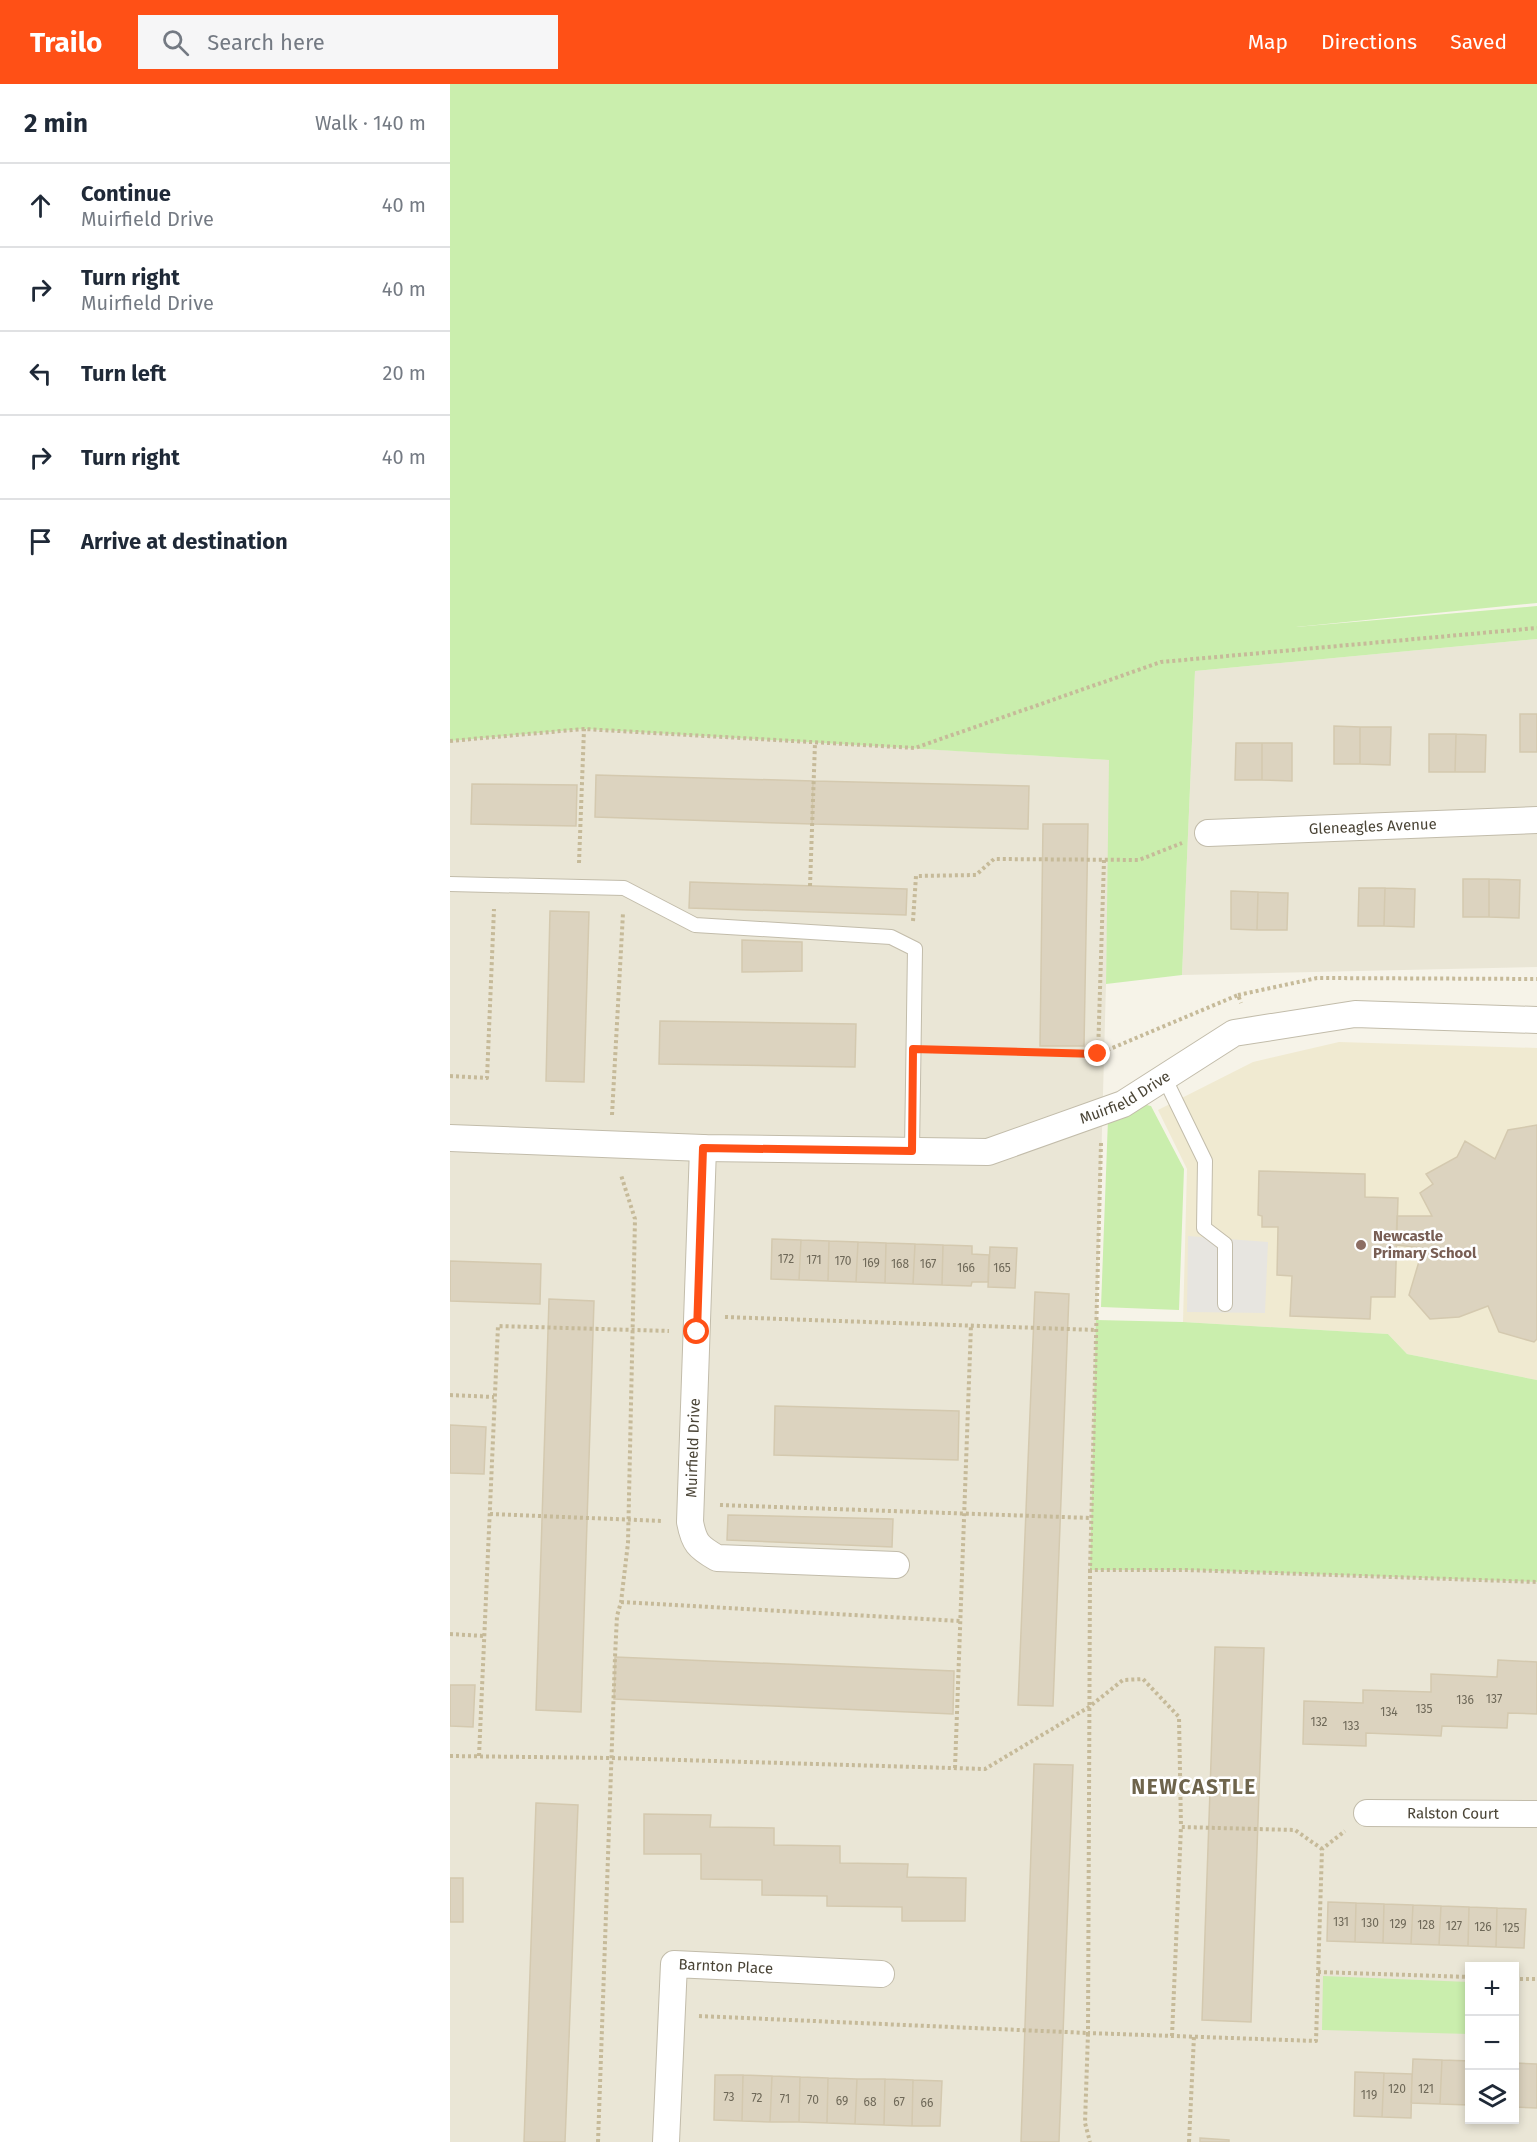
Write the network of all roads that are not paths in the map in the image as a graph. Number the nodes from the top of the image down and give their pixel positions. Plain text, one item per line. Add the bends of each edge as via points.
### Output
1 (1537, 819) edge
2 (1208, 833) road end
3 (450, 884) edge
4 (1537, 1020) edge
5 (1164, 1077) junction
6 (450, 1138) edge
7 (703, 1148) junction
8 (912, 1151) junction
9 (1225, 1304) dead end
10 (896, 1565) dead end
11 (1367, 1813) road end
12 (1537, 1814) edge
13 (881, 1974) dead end
14 (666, 2142) edge

1 - 2 street, Gleneagles Avenue
3 - 8 lane via 624,888 695,925 891,937 915,949
4 - 5 street, Muirfield Drive via 1355,1014 1234,1033
5 - 8 street, Muirfield Drive via 1123,1104 988,1152
5 - 9 lane via 1205,1161 1204,1228 1225,1244
6 - 7 street, Muirfield Drive
7 - 8 street, Muirfield Drive
7 - 10 street, Muirfield Drive via 690,1513 693,1539 701,1549 717,1557
11 - 12 street, Ralston Court
13 - 14 street, Barnton Place via 674,1964

